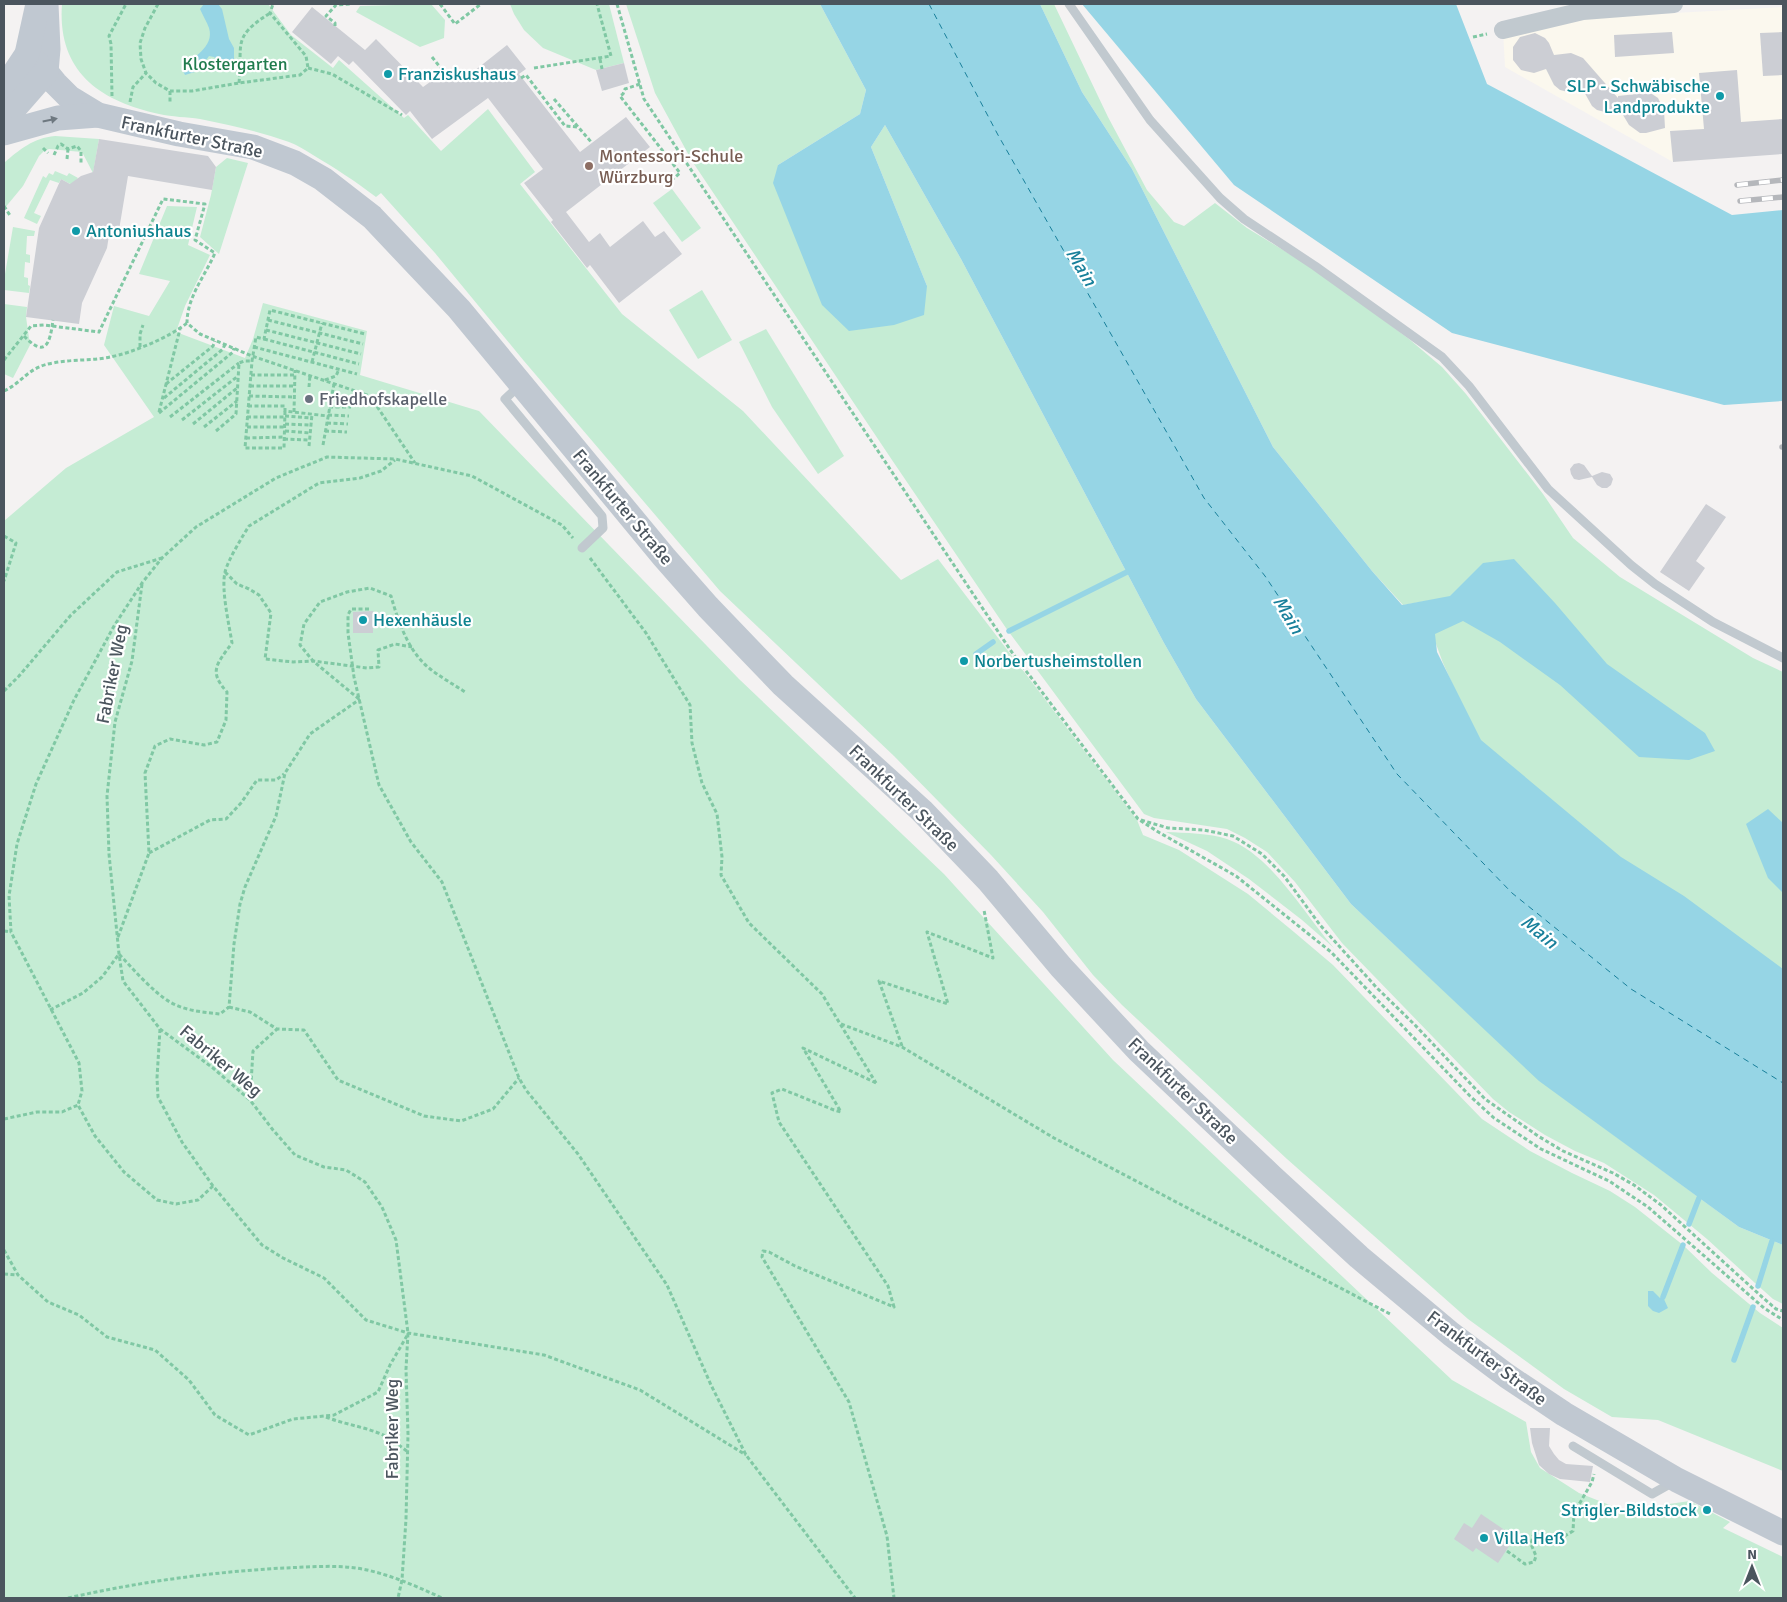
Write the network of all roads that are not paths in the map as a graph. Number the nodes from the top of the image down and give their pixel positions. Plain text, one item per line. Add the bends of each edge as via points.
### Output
1 (38, 4) edge
2 (46, 4) edge
3 (1068, 4) edge
4 (1674, 4) edge
5 (1503, 30) dead end
6 (16, 71) edge
7 (46, 72) junction
8 (105, 106) junction
9 (4, 120) edge
10 (4, 133) edge
11 (522, 384) junction
12 (582, 548) road end
13 (1783, 658) edge
14 (1573, 1446) dead end
15 (1677, 1480) junction
16 (1783, 1533) edge

1 - 6 main road
2 - 7 main road
3 - 13 lane via 1150,120 1220,198 1244,219 1442,357 1469,386 1548,489 1639,571 1713,622
4 - 5 street via 1583,11
6 - 7 main road, Frankfurter Straße
7 - 8 main road, Frankfurter Straße via 70,98
7 - 9 main road
10 -> 8 main road
8 - 11 main road, Frankfurter Straße via 179,134 253,147 295,163 323,179 372,217 416,262
11 - 12 lane via 505,399 602,516 603,528
11 - 15 main road, Frankfurter Straße via 708,607 783,685 922,811 988,880 1061,967 1188,1097 1359,1257 1451,1334 1564,1414
14 - 15 lane via 1652,1494
15 - 16 main road, Frankfurter Straße

